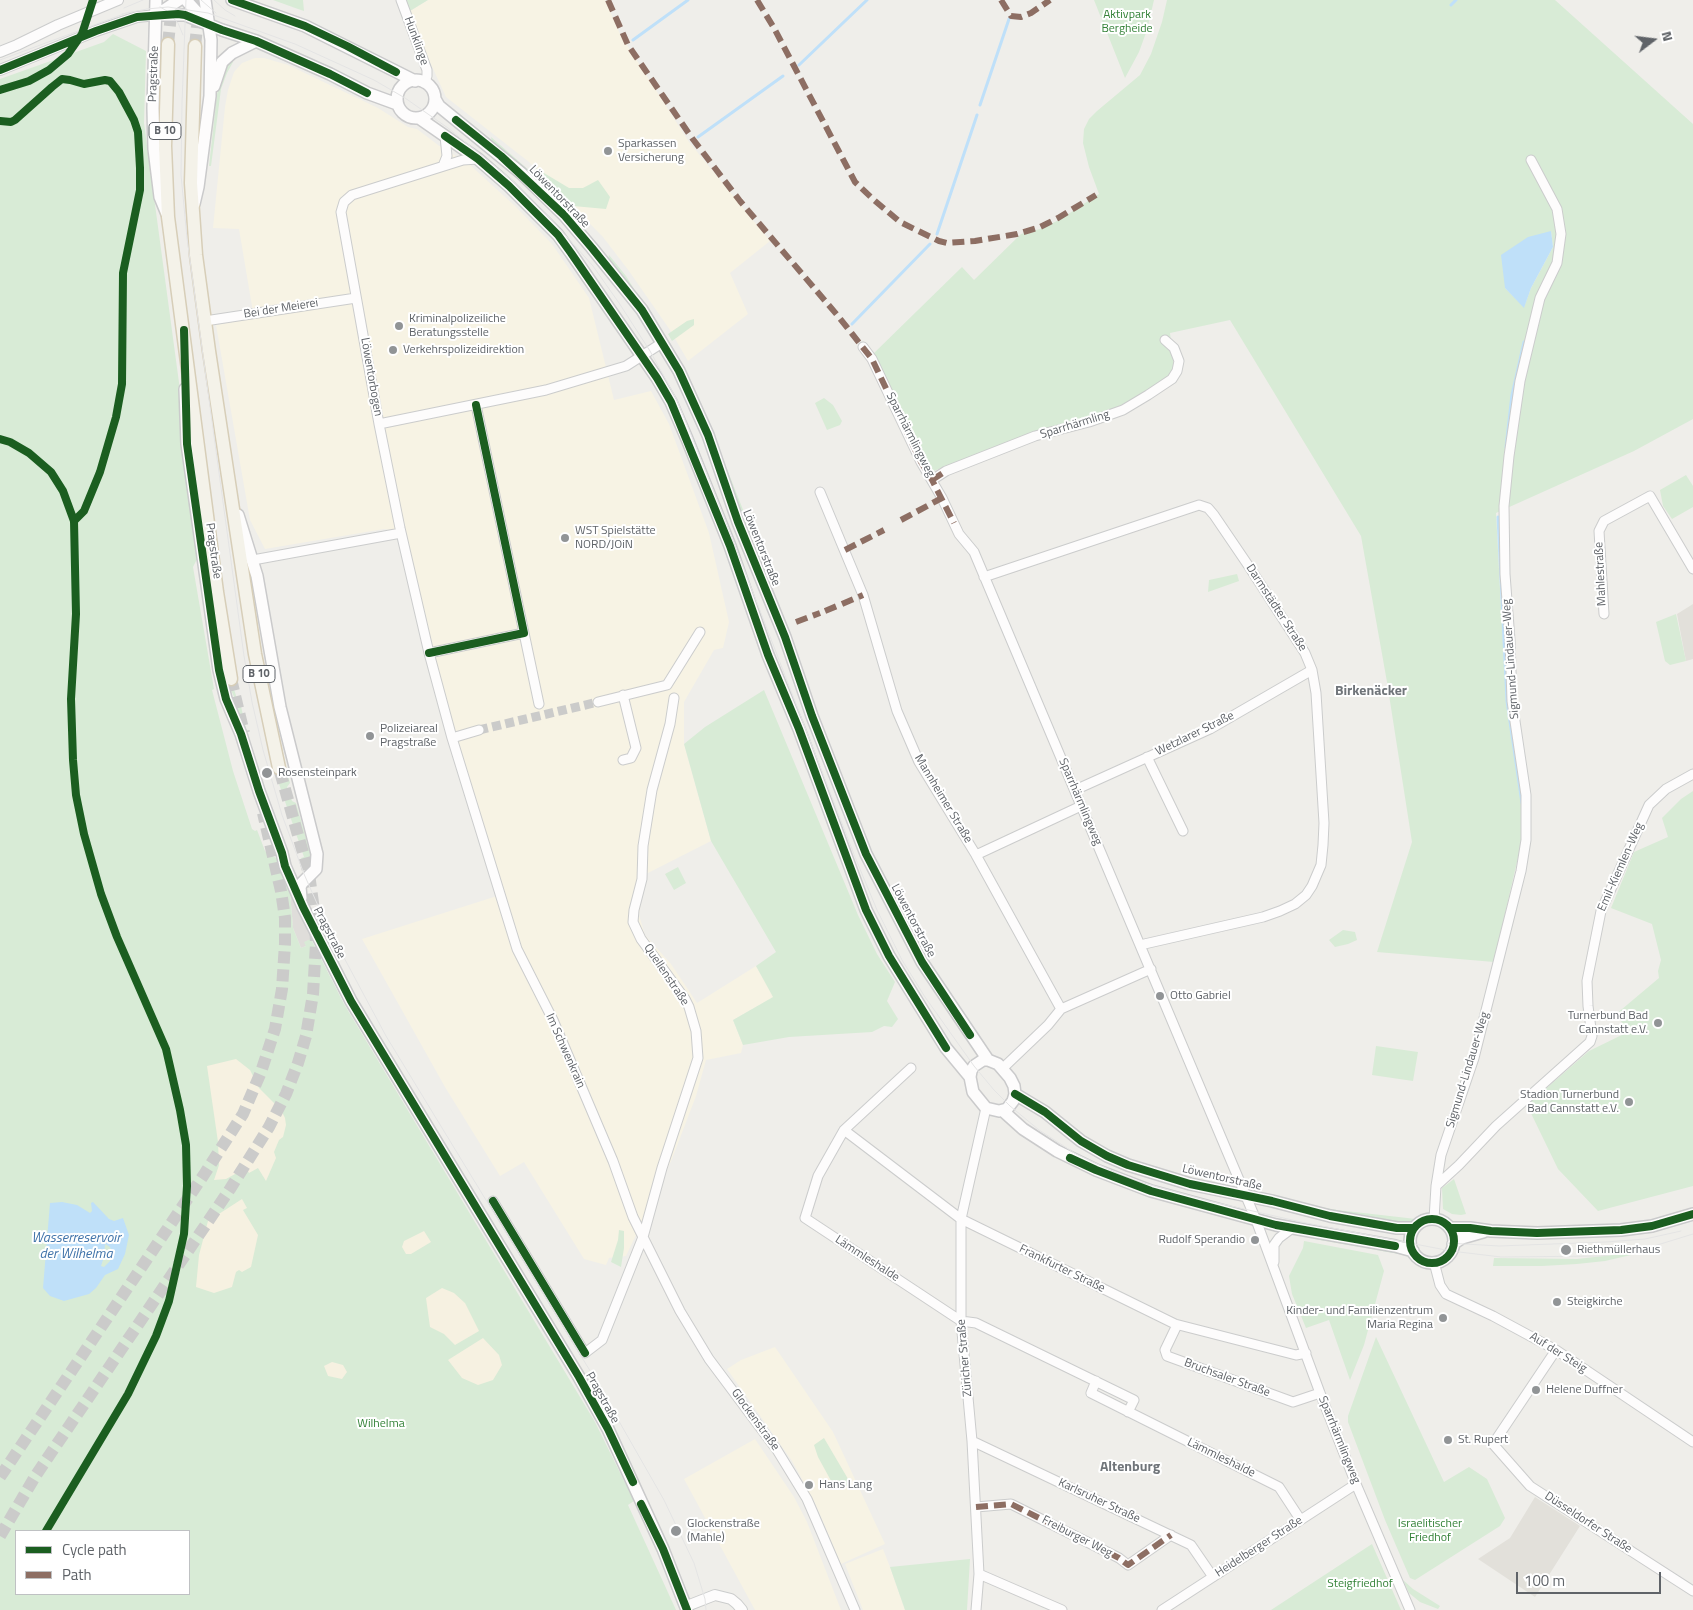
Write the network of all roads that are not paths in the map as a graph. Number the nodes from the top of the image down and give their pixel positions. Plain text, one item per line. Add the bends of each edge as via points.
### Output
1 (118, 0) edge
2 (156, 0) edge
3 (179, 0) edge
4 (186, 0) edge
5 (205, 0) edge
6 (232, 0) edge
7 (401, 0) edge
8 (100, 3) edge
9 (157, 15) junction
10 (209, 25) junction
11 (256, 41) junction
12 (168, 44) tunnel mouth
13 (195, 46) tunnel mouth
14 (0, 52) edge
15 (0, 70) edge
16 (420, 82) junction
17 (210, 96) junction
18 (434, 99) junction
19 (398, 104) junction
20 (419, 118) junction
21 (445, 136) junction
22 (478, 159) junction
23 (1531, 160) dead end
24 (443, 166) junction
25 (193, 215) junction
26 (168, 217) junction
27 (356, 298) junction
28 (205, 321) junction
29 (184, 330) junction
30 (1165, 340) dead end
31 (662, 343) junction
32 (862, 347) dead end
33 (642, 357) junction
34 (476, 405) junction
35 (379, 424) junction
36 (932, 480) junction
37 (230, 492) junction
38 (820, 492) dead end
39 (401, 533) junction
40 (253, 560) junction
41 (1693, 569) edge
42 (984, 577) junction
43 (1604, 614) dead end
44 (700, 632) dead end
45 (524, 633) junction
46 (429, 653) junction
47 (1312, 670) junction
48 (231, 679) tunnel mouth
49 (623, 695) junction
50 (674, 698) dead end
51 (598, 702) tunnel mouth
52 (539, 704) dead end
53 (479, 730) tunnel mouth
54 (452, 738) junction
55 (1147, 757) junction
56 (623, 760) dead end
57 (279, 768) tunnel mouth
58 (1693, 774) edge
59 (1075, 790) junction
60 (1081, 806) junction
61 (1183, 831) dead end
62 (976, 855) junction
63 (303, 907) junction
64 (1140, 945) junction
65 (1151, 969) junction
66 (1061, 1009) junction
67 (988, 1060) junction
68 (911, 1068) dead end
69 (1003, 1068) junction
70 (970, 1076) junction
71 (1015, 1094) junction
72 (986, 1108) junction
73 (1003, 1110) junction
74 (844, 1130) junction
75 (1436, 1186) junction
76 (1246, 1196) junction
77 (493, 1201) dead end
78 (1693, 1214) edge
79 (962, 1219) junction
80 (1434, 1219) junction
81 (1256, 1220) junction
82 (1414, 1228) junction
83 (1450, 1228) junction
84 (1291, 1229) junction
85 (1491, 1231) junction
86 (643, 1237) junction
87 (1453, 1244) junction
88 (1412, 1251) junction
89 (1434, 1262) junction
90 (1274, 1268) junction
91 (961, 1321) junction
92 (1178, 1325) junction
93 (1556, 1350) junction
94 (1306, 1353) junction
95 (1096, 1381) junction
96 (1320, 1393) junction
97 (1128, 1412) junction
98 (972, 1441) junction
99 (1693, 1442) edge
100 (1356, 1484) junction
101 (976, 1507) junction
102 (1300, 1519) junction
103 (1171, 1535) junction
104 (979, 1574) junction
105 (1213, 1577) junction
106 (1693, 1591) edge
107 (687, 1608) edge
108 (742, 1610) edge
109 (855, 1610) edge
110 (976, 1610) edge
111 (1062, 1610) edge
112 (1162, 1610) edge
113 (1410, 1610) edge

1 - 8 street
2 - 9 main road, Pragstraße
3 - 9 main road
4 - 10 main road
5 - 10 main road, Pragstraße
6 - 16 main road via 305,26
7 - 16 street, Hunklinge via 426,70 427,76
8 - 14 street
9 - 10 main road via 185,15
9 - 15 street via 137,17 96,31
9 - 26 main road, Pragstraße via 154,149 160,197
10 - 11 main road
10 - 17 main road, Pragstraße
11 - 17 main road via 222,62
11 - 19 main road via 367,93
12 - 26 main road, B 10 via 165,146
13 - 25 main road, Pragstraße / B 10 via 191,148
16 - 18 main road, Löwentorstraße via 433,92
16 - 19 main road via 406,83 400,89
17 - 25 main road, Pragstraße
18 - 20 main road via 432,110
18 - 31 main road, Löwentorstraße via 521,173 564,215 636,302
19 - 20 main road via 405,115
20 - 21 main road
21 - 22 main road
21 - 24 street
22 - 24 street, Löwentorbogen via 470,158
22 - 33 main road via 558,236
23 - 75 street, Sigmund-Lindauer-Weg via 1556,209 1561,234 1557,262 1540,298 1520,381 1504,506 1512,701 1526,795 1526,840 1474,1058 1441,1155
24 - 27 street, Löwentorbogen via 352,195 344,202 341,212
25 - 28 main road, Pragstraße / B 10
26 - 29 main road, Pragstraße / B 10
27 - 28 street, Bei der Meierei
27 - 35 street, Löwentorbogen
28 - 37 main road, Pragstraße / B 10
29 - 48 main road, B 10
29 - 63 main road, Pragstraße via 187,444 219,670 226,699 239,728 285,866
30 - 36 street, Sparrhärmling via 1174,348 1177,370 1172,379 1148,395 1122,410 1026,440 946,471
31 - 33 street, Löwentorbogen
31 - 67 main road, Löwentorstraße via 708,435 738,522 866,854 922,962
32 - 36 street, Sparrhärmlingweg via 872,359
33 - 34 street, Löwentorbogen via 619,369
33 - 70 main road via 671,402 687,439 866,910 894,964 946,1048
34 - 35 street, Löwentorbogen
34 - 45 street
35 - 39 street
36 - 42 street, Sparrhärmlingweg via 959,534 974,552
37 - 40 main road, Pragstraße
37 - 57 main road, B 10 via 256,662
38 - 62 street, Mannheimer Straße via 863,595 896,711 919,762
39 - 40 street
39 - 46 street
40 - 63 main road, Pragstraße via 280,707 316,854 316,869 300,887
41 - 43 street, Mahlestraße via 1650,496 1604,521 1599,531
42 - 47 street, Darmstädter Straße via 1199,505 1214,515 1241,554 1294,633
42 - 59 street, Sparrhärmlingweg
44 - 49 street via 667,684
45 - 46 street
45 - 52 street
46 - 54 street, Im Schwenkrain
47 - 55 street, Wetzlarer Straße via 1210,729
47 - 64 street, Darmstädter Straße via 1324,832 1321,865 1312,886 1300,900 1280,911
49 - 51 street
49 - 56 street via 636,748 632,758
50 - 86 street, Quellenstraße via 652,790 643,846 642,879 633,922 685,999 696,1031 698,1058
53 - 54 street
54 - 86 street, Im Schwenkrain via 517,949 553,1020
55 - 59 street, Wetzlarer Straße
55 - 61 street
58 - 75 street, Emil-Kiemlen-Weg via 1666,789 1649,806 1602,911 1587,981 1590,1042 1496,1126
59 - 60 street, Sparrhärmlingweg
60 - 62 street
60 - 64 street, Sparrhärmlingweg
62 - 66 street, Mannheimer Straße
63 - 107 main road, Pragstraße via 351,1001 608,1429 664,1549
64 - 65 street, Sparrhärmlingweg
65 - 66 street
65 - 76 street, Sparrhärmlingweg
66 - 69 street
67 - 69 main road, Löwentorstraße
67 - 70 main road via 974,1066
68 - 74 street, Lämmleshalde
69 - 71 main road
70 - 72 main road via 973,1092
71 - 73 main road via 1010,1106
71 - 76 main road, Löwentorstraße via 1107,1156 1190,1184
72 - 73 main road
72 - 79 street, Züricher Straße
73 - 81 main road via 1038,1139 1096,1170 1151,1191
74 - 79 street, Frankfurter Straße
74 - 91 street, Lämmleshalde via 818,1176 805,1218
75 - 80 street, Sigmund-Lindauer-Weg
76 - 81 street, Sparrhärmlingweg
76 - 82 main road, Löwentorstraße via 1372,1224
77 - 86 street, Quellenstraße via 585,1353 602,1340
78 - 85 main road via 1652,1226 1621,1230
79 - 91 street, Züricher Straße
79 - 92 street, Frankfurter Straße
80 - 82 main road, Löwentorstraße via 1422,1221
80 - 83 main road
81 - 84 main road
81 - 90 street, Sparrhärmlingweg
82 - 88 main road via 1410,1238
83 - 85 main road
83 - 87 main road
84 - 88 main road
84 - 90 street, Sparrhärmlingweg via 1274,1245
85 - 87 main road via 1462,1238
86 - 109 street, Glockenstraße via 680,1311 709,1359 798,1484 823,1533
87 - 89 main road via 1448,1255
88 - 89 main road via 1422,1260
89 - 93 street, Auf der Steig via 1438,1280 1446,1294
90 - 94 street, Sparrhärmlingweg
91 - 95 street, Lämmleshalde via 976,1322
91 - 98 street, Züricher Straße
92 - 94 street, Frankfurter Straße via 1296,1356
92 - 96 street, Bruchsaler Straße via 1165,1350 1167,1356 1293,1402
93 - 99 street, Auf der Steig
93 - 106 street, Düsseldorfer Straße via 1493,1444 1530,1486
94 - 96 street, Sparrhärmlingweg
95 - 97 street, Lämmleshalde via 1091,1393
95 - 97 street, Lämmleshalde via 1134,1400
96 - 100 street, Sparrhärmlingweg
97 - 102 street, Lämmleshalde via 1279,1487
98 - 101 street, Züricher Straße
98 - 103 street, Karlsruher Straße
100 - 102 street, Heidelberger Straße
100 - 113 street, Sparrhärmlingweg
101 - 103 street, Freiburger Weg via 1011,1504 1128,1565
101 - 104 street, Züricher Straße
102 - 105 street, Heidelberger Straße
103 - 105 street, Karlsruher Straße via 1191,1545
104 - 110 street, Züricher Straße
104 - 111 street
105 - 112 street, Heidelberger Straße
107 - 108 street via 715,1595 731,1599

